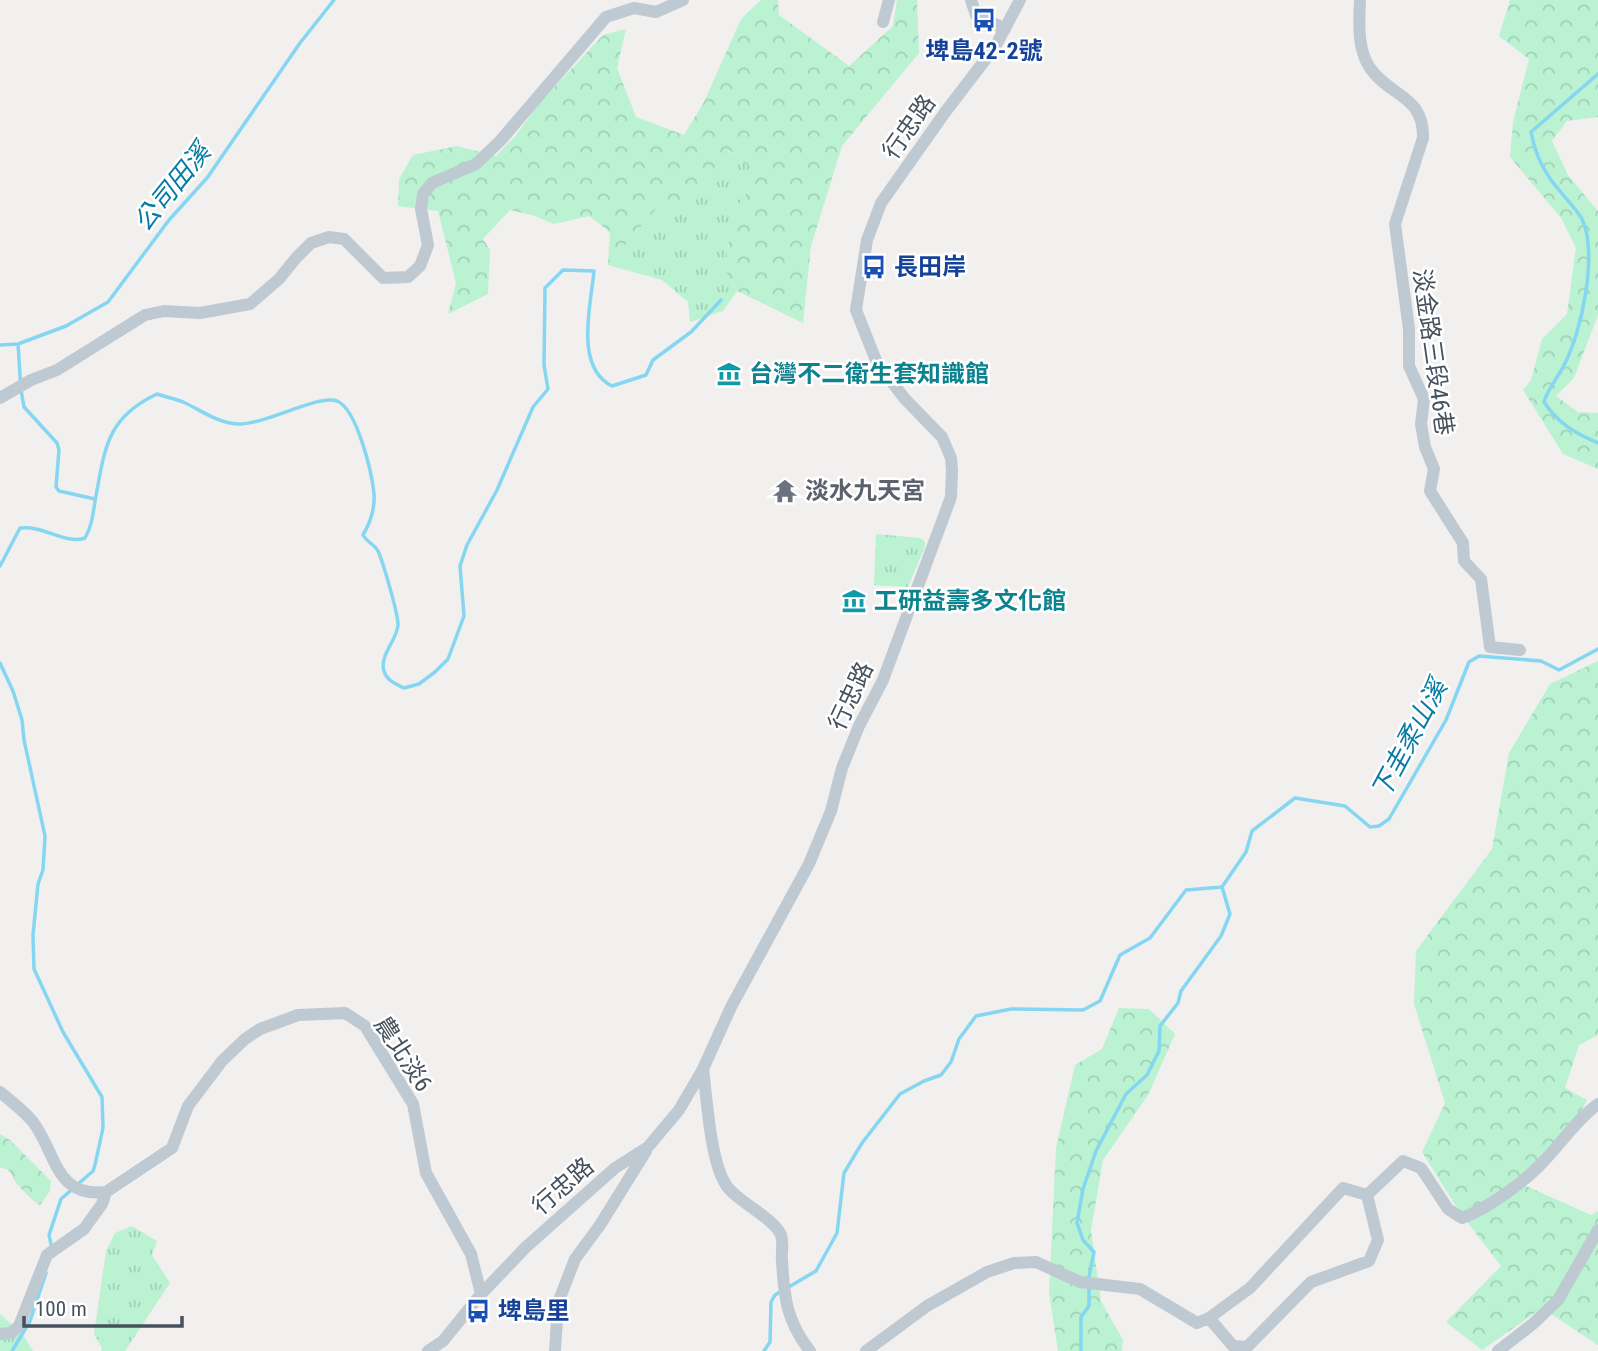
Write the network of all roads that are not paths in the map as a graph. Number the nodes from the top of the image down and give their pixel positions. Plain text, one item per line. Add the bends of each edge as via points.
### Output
1 (683, 0) edge
2 (889, 0) edge
3 (971, 0) edge
4 (1020, 0) edge
5 (1360, 0) edge
6 (883, 22) dead end
7 (1004, 29) junction
8 (0, 398) edge
9 (1520, 650) dead end
10 (703, 1069) junction
11 (0, 1092) edge
12 (1598, 1104) edge
13 (648, 1147) junction
14 (106, 1192) junction
15 (1367, 1195) junction
16 (1598, 1230) edge
17 (481, 1294) junction
18 (1209, 1318) junction
19 (0, 1334) edge
20 (428, 1351) edge
21 (555, 1351) edge
22 (810, 1351) edge
23 (866, 1351) edge
24 (1499, 1351) edge

1 - 8 street via 656,12 634,8 606,17 476,164 432,183 423,194 421,209 428,244 420,266 408,277 383,278 344,239 329,237 312,243 250,304 200,313 145,315 57,370
2 - 6 street
3 - 7 street via 976,15
4 - 7 street, 行忠路
5 - 9 street, 淡金路三段46巷 via 1359,35 1370,68 1419,112 1423,126 1395,224 1408,319 1409,366 1424,399 1425,447 1434,469 1430,491 1463,543 1464,561 1481,579 1490,647
7 - 10 street, 行忠路 via 881,204 866,240 856,310 877,363 942,438 953,470 951,496 883,680 842,768 831,811 809,864 731,1007
10 - 13 street, 行忠路 via 679,1110
10 - 22 street via 716,1162 726,1186 779,1231 788,1315
11 - 14 street via 33,1121 67,1183 90,1194
12 - 15 street via 1541,1165 1480,1212 1462,1218 1448,1209 1421,1168 1403,1161
13 - 17 street, 行忠路 via 585,1193
13 - 21 street via 575,1259 558,1303
14 - 17 street, 農北淡6 / 農北淡6 via 172,1149 188,1106 222,1060 245,1039 298,1015 345,1013 365,1026 413,1104 426,1173 471,1254
14 - 19 street, 農北淡6 / 農北淡6 via 84,1229 52,1251 19,1326
15 - 18 street via 1343,1188 1250,1288
15 - 18 street via 1378,1240 1369,1261 1311,1282 1247,1347 1233,1346
16 - 24 street via 1558,1300
17 - 20 street, 行忠路 via 443,1341
18 - 23 street via 1197,1323 1140,1289 1080,1282 1036,1262 1014,1263 987,1272 927,1306

